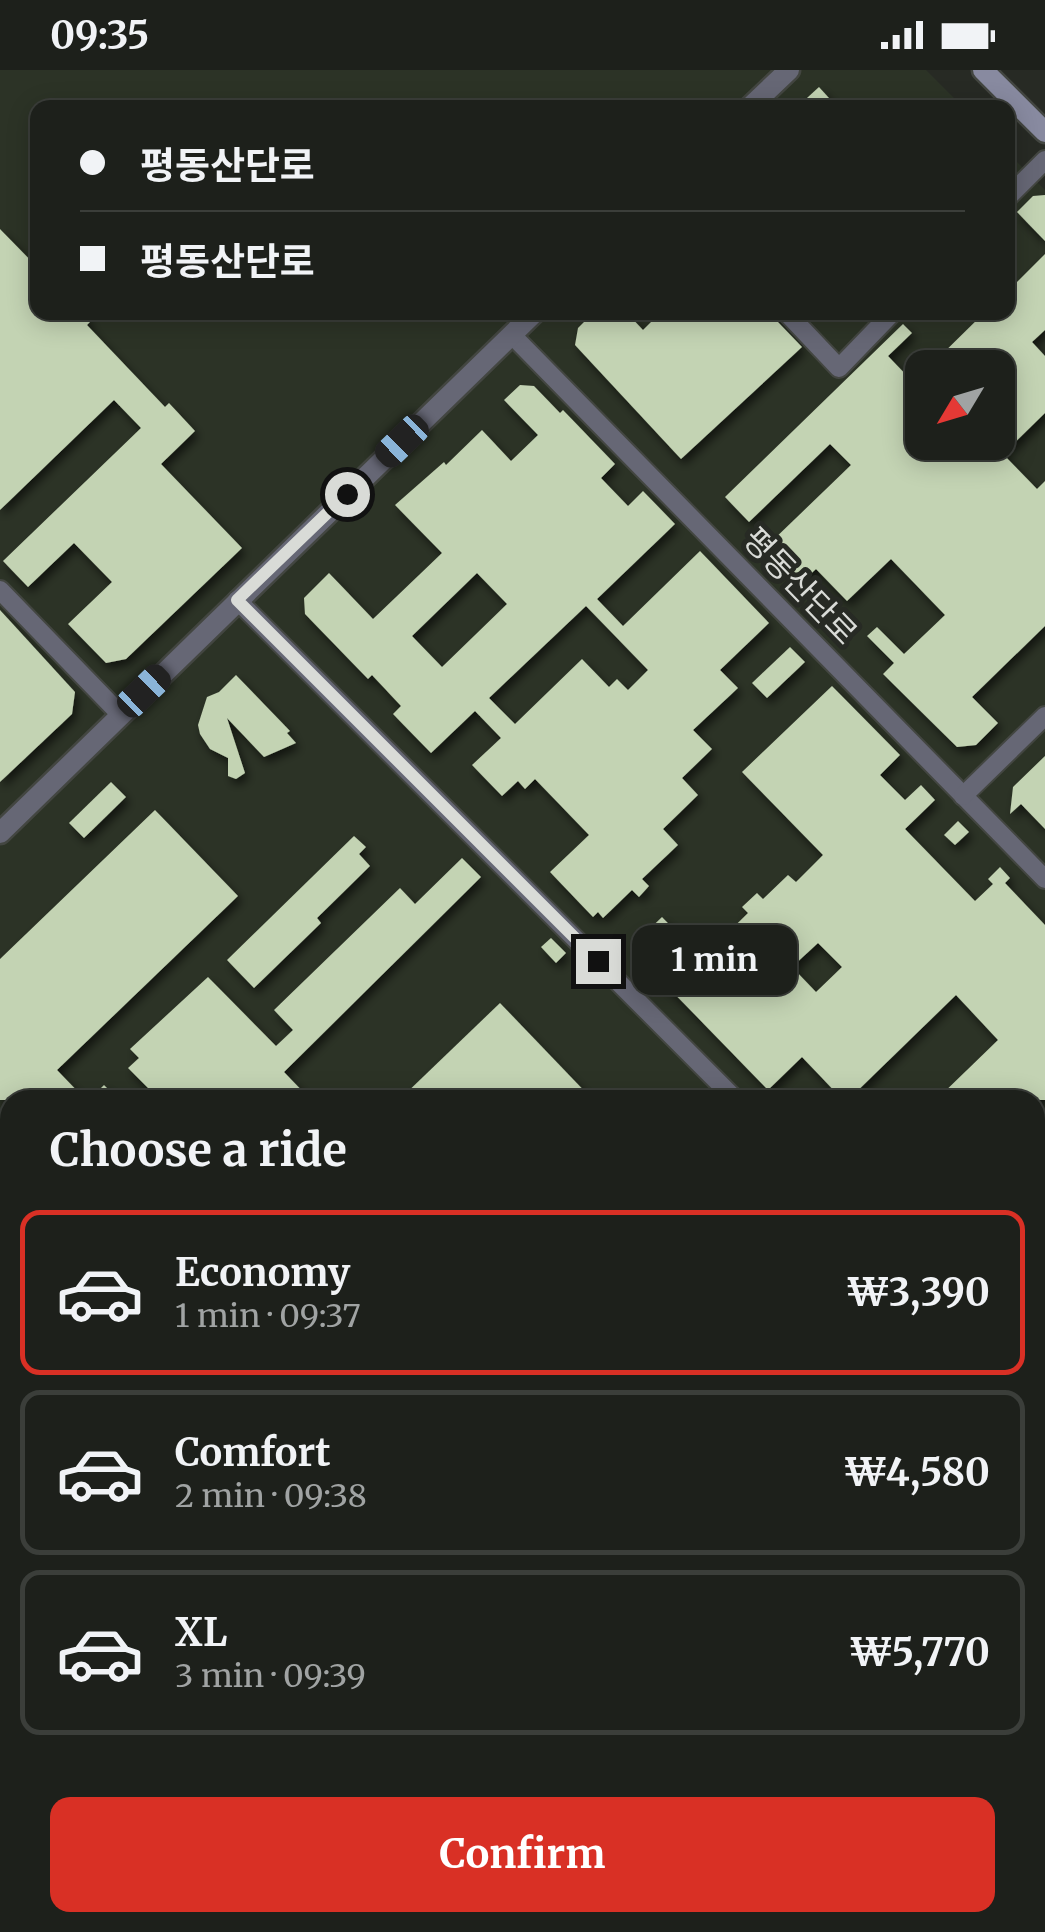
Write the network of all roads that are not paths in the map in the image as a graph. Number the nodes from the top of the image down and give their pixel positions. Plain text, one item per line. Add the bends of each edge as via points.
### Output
1 (790, 70) edge
2 (983, 70) edge
3 (758, 100) edge
4 (1013, 100) edge
5 (1015, 102) edge
6 (1045, 132) edge
7 (1045, 160) edge
8 (1015, 190) edge
9 (528, 320) edge
10 (793, 320) edge
11 (885, 320) edge
12 (512, 336) junction
13 (0, 590) edge
14 (237, 600) junction
15 (120, 714) junction
16 (1045, 716) edge
17 (963, 796) junction
18 (0, 833) edge
19 (1045, 879) edge
20 (726, 1090) edge

1 - 3 street
2 - 4 main road
5 - 6 main road
7 - 8 street
9 - 12 street
10 - 11 street via 838,368
12 - 14 street
12 - 17 street, 평동산단로
13 - 15 street
14 - 15 street
14 - 20 street
15 - 18 street
16 - 17 street
17 - 19 street, 평동산단로

